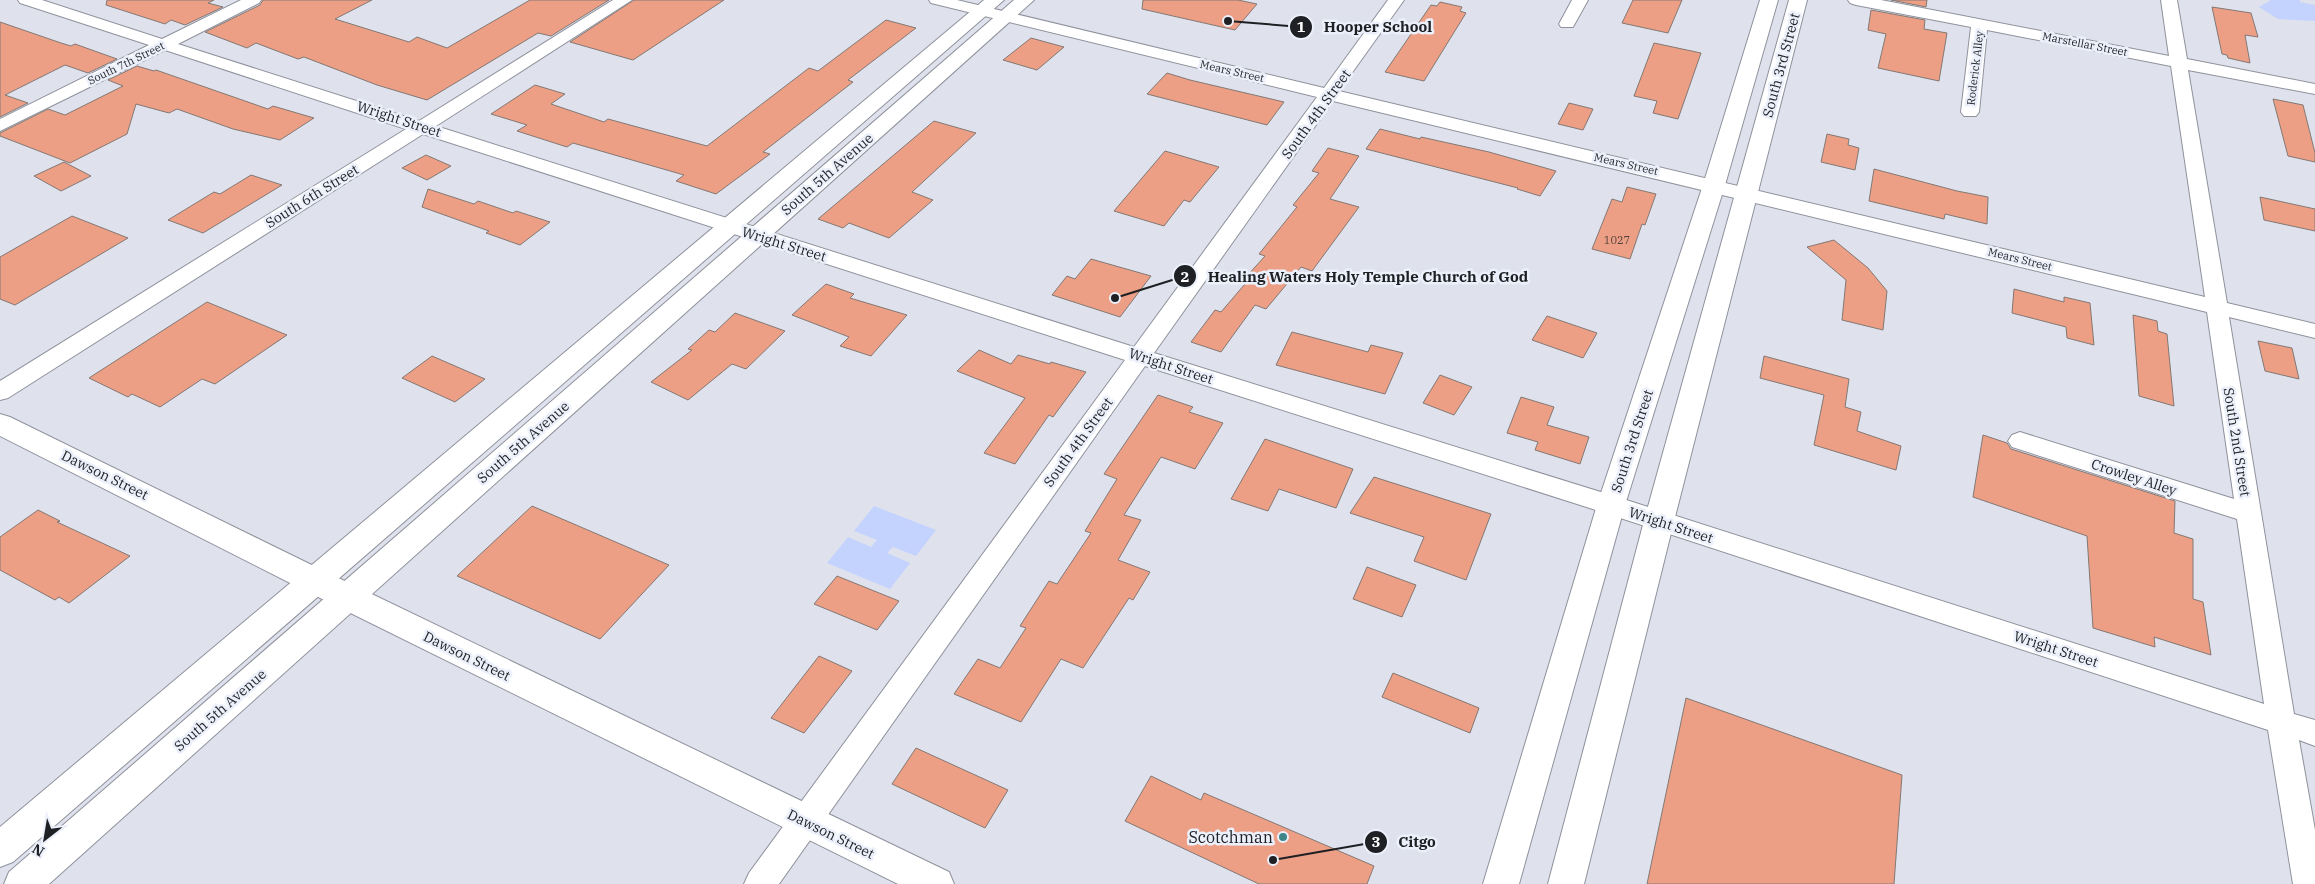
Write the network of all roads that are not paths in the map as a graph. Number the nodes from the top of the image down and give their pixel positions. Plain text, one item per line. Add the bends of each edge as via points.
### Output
1 (26, 0) edge
2 (253, 0) edge
3 (624, 0) edge
4 (937, 0) edge
5 (1025, 0) edge
6 (1396, 0) edge
7 (1580, 0) edge
8 (1769, 0) edge
9 (1798, 0) edge
10 (1856, 0) edge
11 (2169, 0) edge
12 (994, 9) edge
13 (1567, 24) dead end
14 (1980, 24) junction
15 (164, 44) junction
16 (2178, 62) junction
17 (2315, 89) edge
18 (1330, 94) junction
19 (1970, 112) dead end
20 (0, 126) edge
21 (422, 127) junction
22 (1714, 185) junction
23 (1747, 194) junction
24 (729, 227) junction
25 (758, 235) junction
26 (2215, 306) junction
27 (2315, 331) edge
28 (1140, 357) junction
29 (0, 392) edge
30 (0, 424) edge
31 (2020, 441) dead end
32 (1611, 506) junction
33 (2248, 513) junction
34 (1659, 521) junction
35 (315, 581) junction
36 (348, 596) junction
37 (2281, 722) junction
38 (2315, 733) edge
39 (805, 822) junction
40 (0, 850) edge
41 (22, 884) edge
42 (760, 884) edge
43 (936, 884) edge
44 (1501, 884) edge
45 (1566, 884) edge
46 (2309, 884) edge

1 - 15 street, Wright Street
2 - 15 street, South 7th Street
3 - 21 street, South 6th Street
4 - 12 street, Mears Street
5 - 12 main road, South 5th Avenue
6 - 18 street, South 4th Street
7 - 13 street
8 - 22 main road, South 3rd Street
9 - 23 main road, South 3rd Street
10 - 14 street, Marstellar Street
11 - 16 street, South 2nd Street
12 - 18 street, Mears Street
12 - 24 main road, South 5th Avenue
12 - 25 main road, South 5th Avenue
14 - 16 street, Marstellar Street
14 - 19 street, Roderick Alley
15 - 20 street, South 7th Street
15 - 21 street, Wright Street
16 - 17 street, Marstellar Street
16 - 26 street, South 2nd Street
18 - 22 street, Mears Street
18 - 28 street, South 4th Street
21 - 24 street, Wright Street
21 - 29 street, South 6th Street
22 - 23 street, Mears Street
22 - 32 main road, South 3rd Street
23 - 26 street, Mears Street
23 - 34 main road, South 3rd Street
24 - 25 street, Wright Street
24 - 35 main road, South 5th Avenue
25 - 28 street, Wright Street
25 - 36 main road, South 5th Avenue
26 - 27 street, Mears Street
26 - 33 street, South 2nd Street
28 - 32 street, Wright Street
28 - 39 street, South 4th Street
30 - 35 main road, Dawson Street
31 - 33 street, Crowley Alley
32 - 34 street, Wright Street
32 - 44 main road, South 3rd Street
33 - 37 street, South 2nd Street
34 - 37 street, Wright Street
34 - 45 main road, South 3rd Street
35 - 36 main road, Dawson Street
35 - 40 main road, South 5th Avenue
36 - 39 main road, Dawson Street
36 - 41 main road, South 5th Avenue
37 - 38 street, Wright Street
37 - 46 street, South 2nd Street
39 - 42 street, South 4th Street
39 - 43 main road, Dawson Street

